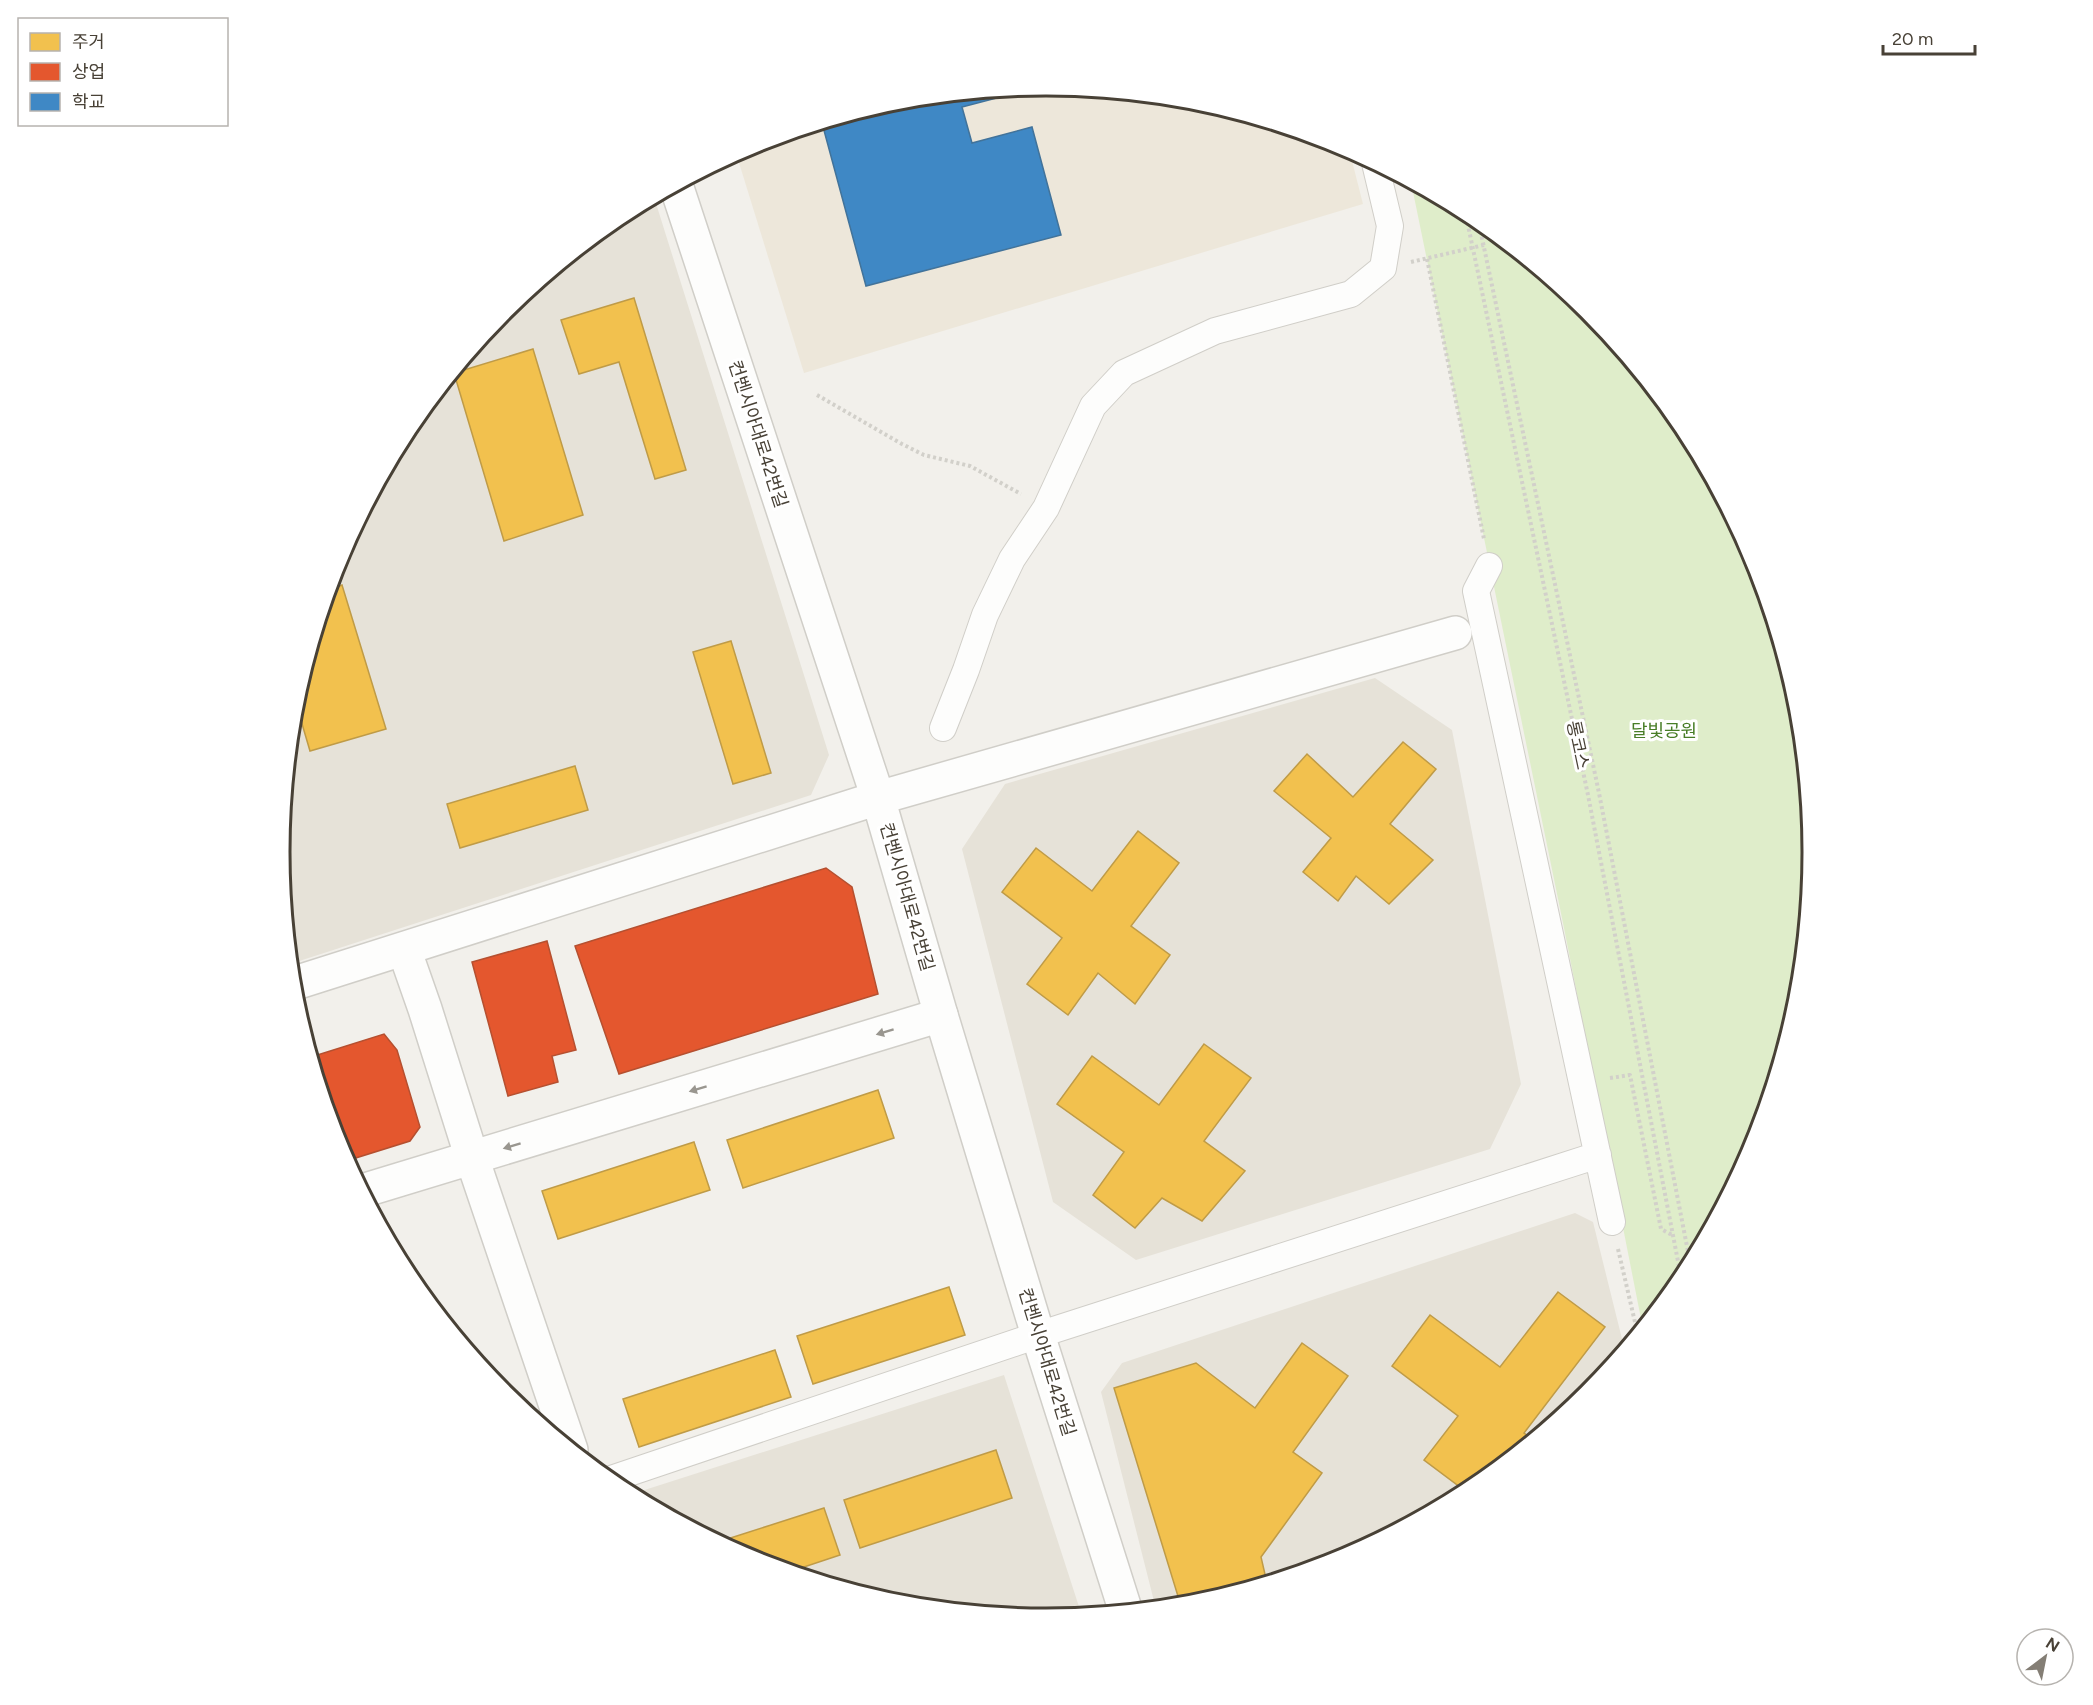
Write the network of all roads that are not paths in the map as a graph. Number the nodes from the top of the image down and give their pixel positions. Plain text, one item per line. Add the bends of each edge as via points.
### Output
1 (1377, 172) edge
2 (678, 192) edge
3 (1489, 567) road end
4 (1455, 633) dead end
5 (943, 728) dead end
6 (878, 798) junction
7 (404, 949) junction
8 (302, 981) edge
9 (941, 1015) junction
10 (1598, 1155) junction
11 (472, 1158) junction
12 (369, 1189) edge
13 (1612, 1222) road end
14 (1038, 1335) junction
15 (566, 1437) edge
16 (618, 1476) edge
17 (1124, 1605) edge

1 - 5 street via 1389,226 1383,268 1351,294 1215,331 1124,373 1093,406 1046,508 1012,559 985,615
2 - 6 street, 컨벤시아대로42번길
3 - 10 street via 1476,591
4 - 6 street
6 - 7 street
6 - 9 street, 컨벤시아대로42번길
7 - 8 street
7 - 11 street
9 -> 11 street
9 - 14 street, 컨벤시아대로42번길
10 - 13 street
10 - 14 street
11 - 12 street
11 - 15 street
14 - 16 street
14 - 17 street, 컨벤시아대로42번길

